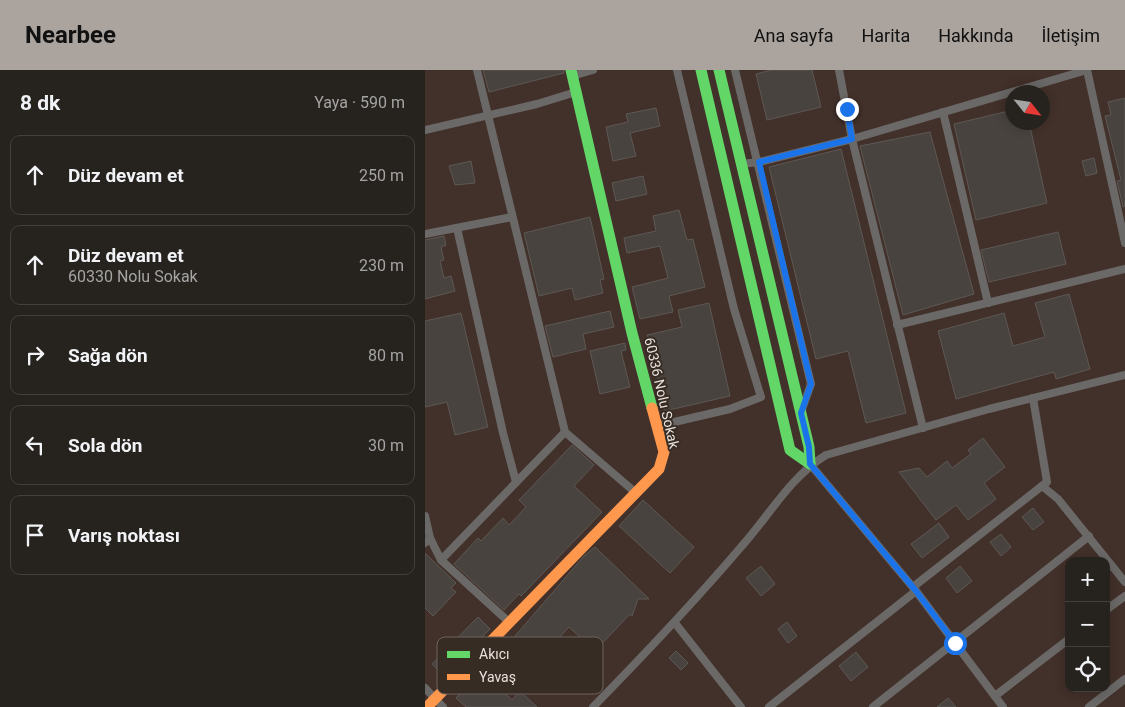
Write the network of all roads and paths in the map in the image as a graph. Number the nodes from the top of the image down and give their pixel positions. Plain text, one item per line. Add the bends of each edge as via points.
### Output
1 (477, 70) edge
2 (593, 70) edge
3 (677, 70) edge
4 (701, 70) edge
5 (719, 70) edge
6 (735, 70) edge
7 (839, 70) edge
8 (1087, 70) edge
9 (572, 73) edge
10 (576, 92) junction
11 (943, 112) junction
12 (488, 115) junction
13 (425, 130) edge
14 (852, 139) junction
15 (759, 162) junction
16 (741, 164) junction
17 (512, 217) junction
18 (457, 228) junction
19 (425, 234) edge
20 (1125, 242) edge
21 (1125, 269) edge
22 (988, 303) junction
23 (897, 325) junction
24 (1125, 375) edge
25 (1033, 398) junction
26 (801, 413) junction
27 (657, 426) junction
28 (923, 428) junction
29 (565, 432) junction
30 (810, 464) junction
31 (516, 482) junction
32 (1042, 486) junction
33 (636, 493) junction
34 (425, 516) edge
35 (1089, 536) junction
36 (427, 541) edge
37 (441, 560) junction
38 (1125, 582) edge
39 (915, 589) junction
40 (1125, 596) edge
41 (1110, 607) edge
42 (509, 622) junction
43 (675, 623) junction
44 (495, 637) edge
45 (1065, 642) edge
46 (955, 643) junction
47 (1125, 679) edge
48 (425, 688) edge
49 (995, 696) junction
50 (431, 703) edge
51 (443, 707) edge
52 (593, 707) edge
53 (741, 707) edge
54 (769, 707) edge
55 (873, 707) edge
56 (1003, 707) edge
57 (1089, 707) edge

1 - 12 street
2 - 9 street
3 - 27 street via 734,309 761,397 730,409
4 - 30 street via 790,450
5 - 16 street
6 - 15 street
7 - 14 street
8 - 11 street
8 - 20 street
9 - 10 street, 60336 Nolu Sokak
10 - 12 street
10 - 27 street, 60336 Nolu Sokak
11 - 14 street
11 - 22 street
12 - 13 street
12 - 17 street
14 - 15 street
14 - 23 street
15 - 16 street
15 - 26 street via 811,384
16 - 26 street
17 - 18 street
17 - 29 street
18 - 19 street
18 - 31 street
21 - 22 street
22 - 23 street
23 - 28 street
24 - 25 street
25 - 28 street
25 - 32 street via 1047,482
26 - 30 street
27 - 33 street, 60336 Nolu Sokak via 663,452 659,469
28 - 30 street via 826,454
29 - 31 street
29 - 33 street
30 - 39 street
30 - 43 street
31 - 37 street
32 - 35 street via 1059,499
32 - 39 street
33 - 42 street, 60336 Nolu Sokak
34 - 36 street
35 - 38 street
35 - 46 street
36 - 37 street
37 - 42 street
39 - 46 street
39 - 54 street
40 - 41 street
42 - 44 street, 60336 Nolu Sokak
43 - 52 street
43 - 53 street
45 - 49 street
46 - 49 street
46 - 55 street
47 - 57 street
48 - 50 street
49 - 56 street
50 - 51 street

